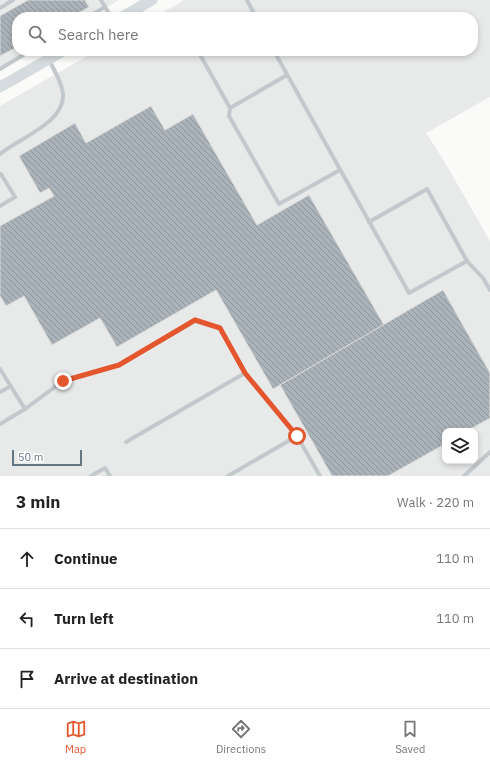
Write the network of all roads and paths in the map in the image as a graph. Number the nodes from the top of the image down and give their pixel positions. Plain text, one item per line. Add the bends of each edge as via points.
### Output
1 (13, 0) edge
2 (101, 0) edge
3 (152, 0) edge
4 (247, 0) edge
5 (105, 7) junction
6 (0, 8) edge
7 (96, 12) edge
8 (108, 12) edge
9 (131, 12) edge
10 (253, 12) edge
11 (22, 56) edge
12 (55, 56) edge
13 (201, 56) edge
14 (277, 56) edge
15 (49, 60) junction
16 (0, 69) edge
17 (288, 76) junction
18 (0, 87) edge
19 (230, 108) junction
20 (8, 148) junction
21 (0, 150) edge
22 (0, 154) edge
23 (340, 170) junction
24 (0, 175) edge
25 (0, 206) edge
26 (369, 222) junction
27 (467, 261) junction
28 (490, 290) edge
29 (0, 369) edge
30 (245, 373) junction
31 (11, 386) junction
32 (0, 392) edge
33 (25, 409) junction
34 (0, 424) edge
35 (297, 436) junction
36 (126, 442) dead end
37 (490, 452) edge
38 (91, 476) edge
39 (110, 476) edge
40 (228, 476) edge
41 (320, 476) edge
42 (464, 476) edge

1 - 6 lane
2 - 5 lane
3 - 9 main road
4 - 10 lane
5 - 7 lane
5 - 8 lane
11 - 16 lane
12 - 15 main road
13 - 19 lane
14 - 17 lane
15 - 18 main road
15 - 20 lane via 63,94 60,110 54,118
17 - 19 lane
17 - 23 lane
19 - 23 lane via 229,116 279,204
20 - 21 lane
20 - 22 lane
23 - 26 lane
24 - 25 lane via 15,197
26 - 27 lane via 409,293
26 - 27 lane via 427,189
27 - 28 lane
29 - 31 lane
30 - 33 lane via 220,328 195,320 119,365 63,381
30 - 35 lane
30 - 36 lane
31 - 32 lane
31 - 33 lane
33 - 34 lane
35 - 40 lane
35 - 41 lane
37 - 42 lane
38 - 39 lane via 105,468

